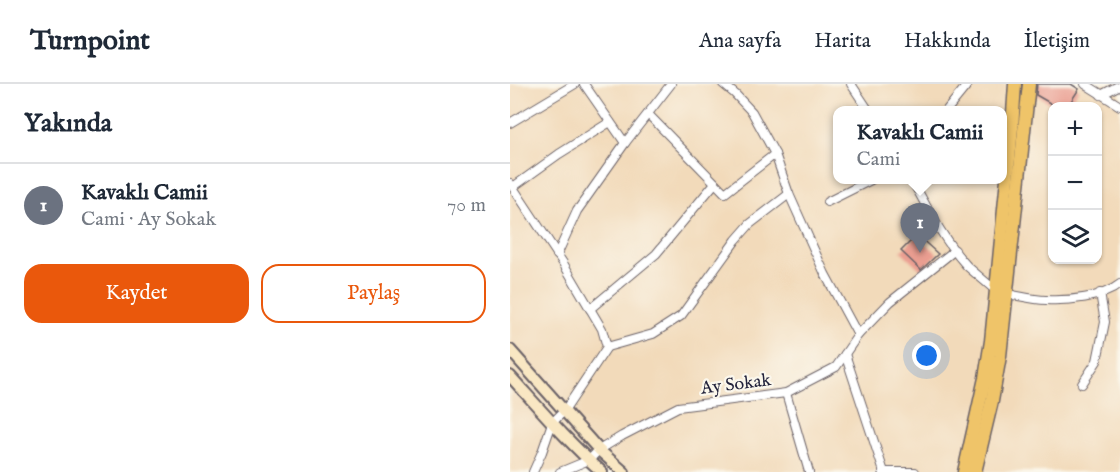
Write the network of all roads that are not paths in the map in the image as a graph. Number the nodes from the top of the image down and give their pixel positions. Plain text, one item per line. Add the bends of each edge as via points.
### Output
1 (574, 84) edge
2 (584, 84) edge
3 (671, 84) edge
4 (723, 84) edge
5 (851, 84) edge
6 (968, 84) edge
7 (1015, 84) edge
8 (1029, 84) edge
9 (1085, 84) edge
10 (1120, 85) edge
11 (1101, 95) junction
12 (866, 106) edge
13 (950, 106) edge
14 (1120, 106) edge
15 (648, 114) junction
16 (610, 122) junction
17 (510, 123) edge
18 (625, 144) junction
19 (775, 154) junction
20 (715, 183) junction
21 (863, 184) edge
22 (914, 184) edge
23 (511, 185) edge
24 (789, 194) junction
25 (827, 202) dead end
26 (955, 250) junction
27 (557, 255) junction
28 (1120, 284) edge
29 (1001, 292) junction
30 (1100, 293) junction
31 (590, 309) junction
32 (858, 335) junction
33 (607, 347) junction
34 (510, 350) edge
35 (845, 354) junction
36 (510, 376) edge
37 (1082, 384) dead end
38 (786, 393) junction
39 (565, 410) junction
40 (552, 423) junction
41 (599, 450) junction
42 (979, 456) junction
43 (589, 460) junction
44 (533, 472) edge
45 (560, 472) edge
46 (603, 472) edge
47 (624, 472) edge
48 (809, 472) edge
49 (883, 472) edge
50 (915, 472) edge
51 (966, 472) edge
52 (980, 472) edge

1 - 17 street
2 - 16 street
3 - 15 street
4 - 19 street via 752,112
5 - 12 street
6 - 13 street
7 - 29 main road
8 - 29 main road
9 - 11 street
10 - 11 street
11 - 14 street
15 - 18 street
15 - 20 street
16 - 18 street
16 - 23 street
18 - 27 street via 577,211
19 - 20 street via 725,193
19 - 24 street
20 - 31 street via 656,254
21 - 25 street
22 - 26 street
23 - 27 street
24 - 32 street
24 - 33 street via 750,224 681,316 653,334
26 - 29 street via 967,266
26 - 32 street, Ay Sokak via 890,302
27 - 31 street
28 - 30 street
29 - 30 street via 1045,300
29 - 42 main road via 1000,356
29 - 51 main road
30 - 37 street via 1105,322 1097,361
31 - 33 street
32 - 35 street, Ay Sokak
33 - 39 street
34 - 39 main road
35 - 38 street, Ay Sokak via 836,367
35 - 49 street
36 - 40 main road
38 - 41 street, Ay Sokak via 678,407
38 - 48 street
39 - 40 street
39 - 41 main road
40 - 43 main road
40 - 44 street
41 - 43 street, Ay Sokak
41 - 47 main road
42 - 51 main road
42 - 52 main road
43 - 45 street
43 - 46 main road
49 - 50 street

